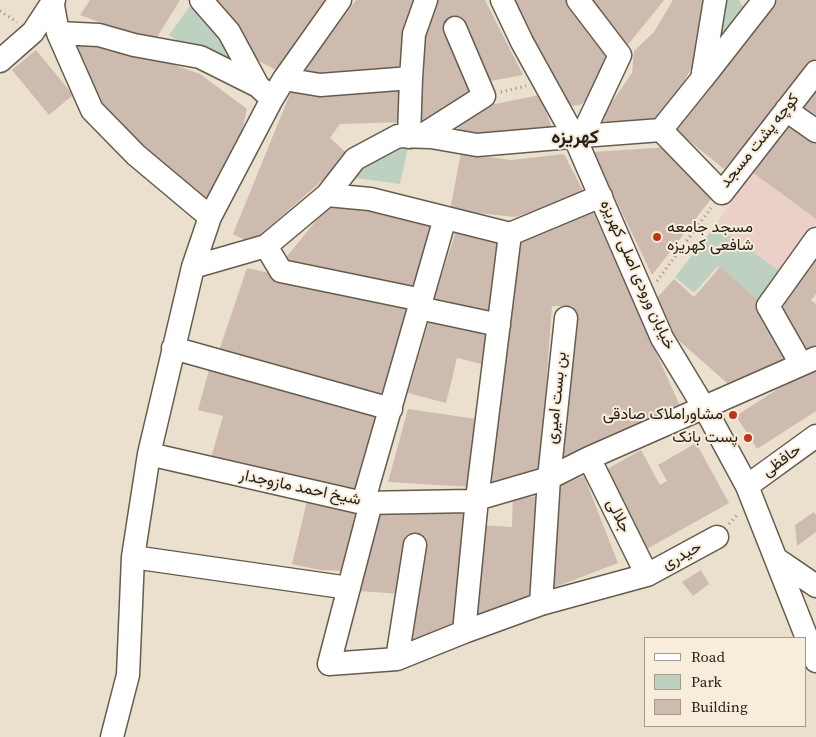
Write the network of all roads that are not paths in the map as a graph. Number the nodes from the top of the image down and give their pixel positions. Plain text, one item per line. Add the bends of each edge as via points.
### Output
1 (53, 0) edge
2 (201, 0) edge
3 (340, 0) edge
4 (426, 0) edge
5 (502, 0) edge
6 (578, 0) edge
7 (715, 0) edge
8 (764, 0) edge
9 (455, 28) dead end
10 (58, 33) junction
11 (0, 61) edge
12 (816, 72) edge
13 (284, 78) junction
14 (411, 78) junction
15 (702, 79) junction
16 (265, 93) junction
17 (786, 110) junction
18 (661, 130) junction
19 (816, 131) edge
20 (415, 136) junction
21 (578, 137) junction
22 (327, 195) junction
23 (601, 196) junction
24 (210, 217) junction
25 (445, 218) junction
26 (510, 234) junction
27 (816, 239) edge
28 (266, 246) junction
29 (193, 267) junction
30 (420, 304) junction
31 (566, 318) dead end
32 (499, 325) junction
33 (173, 348) junction
34 (809, 361) edge
35 (704, 408) junction
36 (391, 409) junction
37 (816, 436) edge
38 (149, 454) junction
39 (589, 458) junction
40 (549, 478) junction
41 (750, 492) junction
42 (477, 499) junction
43 (367, 503) junction
44 (717, 537) road end
45 (415, 545) dead end
46 (133, 557) junction
47 (778, 560) junction
48 (647, 575) junction
49 (816, 586) edge
50 (349, 588) junction
51 (541, 604) junction
52 (464, 632) junction
53 (397, 659) junction
54 (816, 661) edge
55 (112, 737) edge

1 - 10 street
1 - 11 street via 33,32
2 - 16 street via 228,32
3 - 13 street
4 - 14 street via 414,34
5 - 21 street, خیابان ورودی اصلی کهریزه via 544,81
6 - 21 street via 620,55
7 - 15 street
8 - 15 street
9 - 20 street via 484,96
10 - 16 street via 99,35 200,57
10 - 24 street via 92,110 136,155
12 - 17 street, کوچه پشت مسجد
13 - 14 street via 320,85
13 - 16 street
14 - 20 street
15 - 18 street
16 - 24 street
17 - 18 street, کوچه پشت مسجد via 722,193
17 - 19 street
18 - 21 street
20 - 21 street via 477,145
20 - 22 street via 398,136 355,159
21 - 23 street, خیابان ورودی اصلی کهریزه
22 - 25 street via 370,199
22 - 28 street
23 - 26 street
23 - 35 street, خیابان ورودی اصلی کهریزه via 662,338
24 - 29 street
25 - 26 street
25 - 30 street
26 - 32 street
27 - 34 street via 768,306
28 - 29 street
28 - 30 street via 281,271
29 - 33 street
30 - 32 street
30 - 36 street
31 - 40 street, بن بست امیری
32 - 42 street
33 - 36 street
33 - 38 street
34 - 35 street, شیخ احمد مازوجدار
35 - 39 street, شیخ احمد مازوجدار
35 - 41 street, خیابان ورودی اصلی کهریزه
36 - 43 street
37 - 41 street, حافظی
38 - 43 street, شیخ احمد مازوجدار
38 - 46 street
39 - 40 street, شیخ احمد مازوجدار
39 - 48 street, جلالی
40 - 42 street, شیخ احمد مازوجدار
40 - 51 street, بن بست امیری
41 - 47 street, خیابان ورودی اصلی کهریزه
42 - 43 street, شیخ احمد مازوجدار
42 - 52 street
43 - 50 street
44 - 48 street, حیدری
45 - 53 street
46 - 50 street
46 - 55 street via 128,675
47 - 49 street
47 - 54 street, خیابان ورودی اصلی کهریزه
48 - 51 street, حیدری
50 - 53 street, حیدری via 329,664
51 - 52 street, حیدری
52 - 53 street, حیدری

